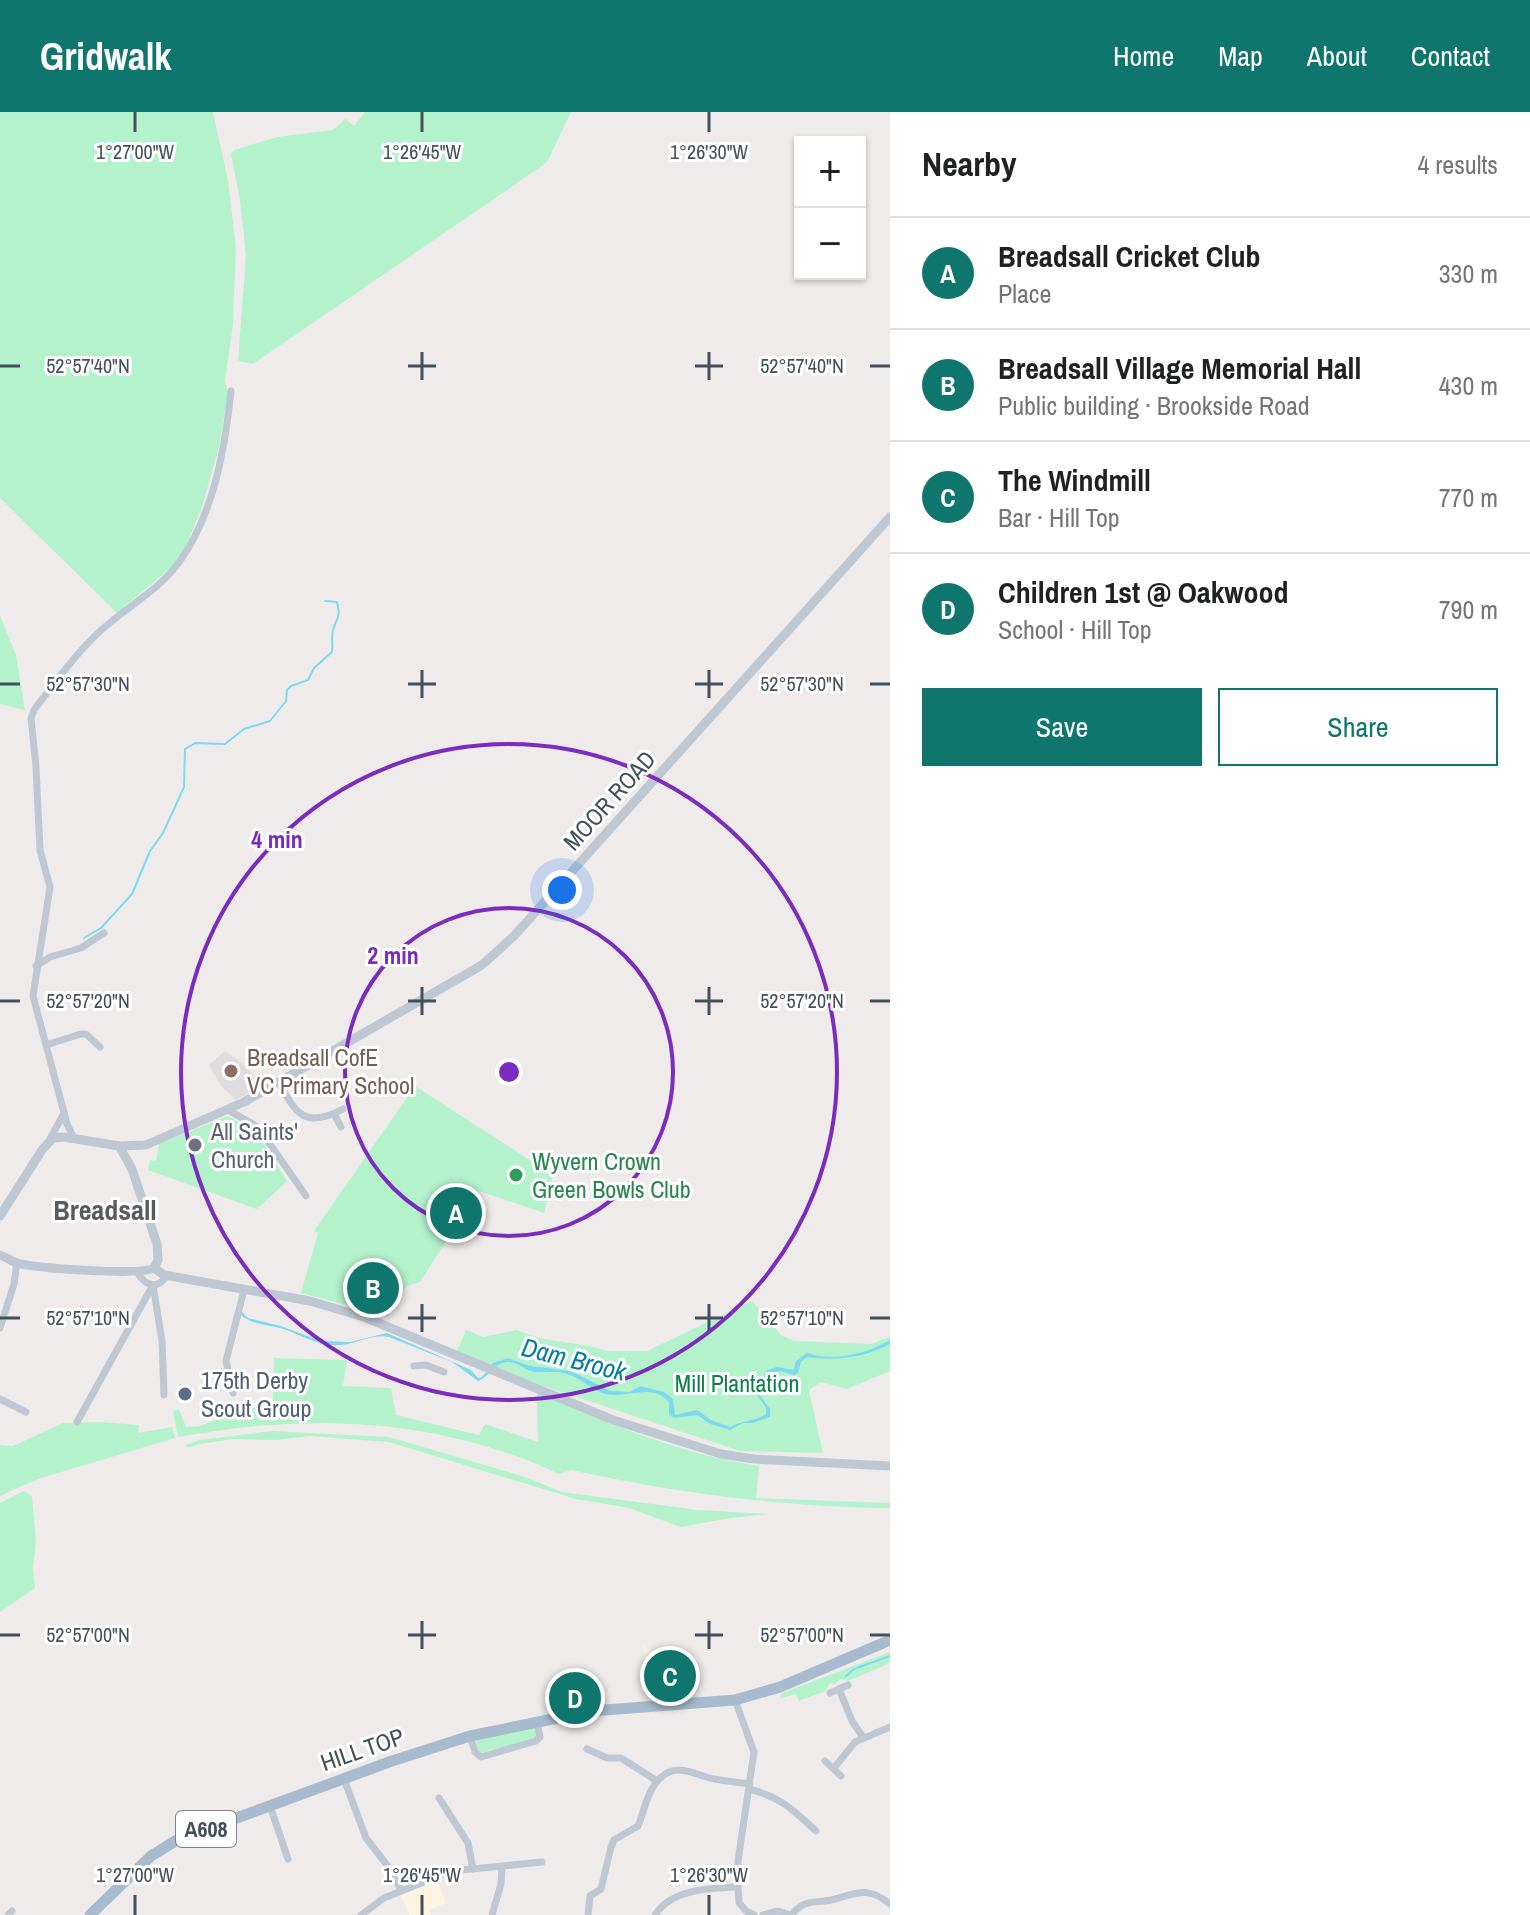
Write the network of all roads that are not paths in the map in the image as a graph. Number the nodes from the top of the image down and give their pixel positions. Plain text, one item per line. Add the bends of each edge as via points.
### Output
1 (231, 391) dead end
2 (890, 517) edge
3 (104, 933) dead end
4 (39, 945) junction
5 (57, 955) junction
6 (36, 966) junction
7 (46, 1045) junction
8 (100, 1047) dead end
9 (279, 1082) junction
10 (343, 1109) dead end
11 (228, 1110) junction
12 (64, 1113) junction
13 (334, 1114) junction
14 (341, 1127) dead end
15 (74, 1138) junction
16 (49, 1141) junction
17 (146, 1145) junction
18 (119, 1146) junction
19 (132, 1169) junction
20 (306, 1196) dead end
21 (0, 1216) edge
22 (0, 1255) edge
23 (17, 1262) junction
24 (154, 1268) junction
25 (137, 1272) junction
26 (167, 1276) junction
27 (153, 1285) junction
28 (244, 1290) junction
29 (0, 1328) edge
30 (433, 1355) junction
31 (414, 1366) dead end
32 (444, 1372) dead end
33 (233, 1393) dead end
34 (164, 1395) dead end
35 (0, 1399) edge
36 (10, 1404) junction
37 (26, 1412) dead end
38 (6, 1413) dead end
39 (77, 1422) dead end
40 (890, 1466) edge
41 (890, 1640) edge
42 (848, 1685) dead end
43 (735, 1700) junction
44 (537, 1721) junction
45 (890, 1727) edge
46 (470, 1736) junction
47 (863, 1737) junction
48 (587, 1749) dead end
49 (825, 1761) dead end
50 (834, 1768) junction
51 (841, 1776) dead end
52 (344, 1779) junction
53 (657, 1781) junction
54 (750, 1786) junction
55 (439, 1798) dead end
56 (270, 1806) junction
57 (816, 1831) dead end
58 (288, 1859) dead end
59 (542, 1862) dead end
60 (502, 1867) junction
61 (473, 1869) junction
62 (738, 1887) junction
63 (401, 1890) junction
64 (890, 1904) edge
65 (95, 1913) edge
66 (361, 1915) edge
67 (492, 1915) edge
68 (588, 1915) edge
69 (655, 1915) edge
70 (754, 1915) edge
71 (763, 1915) edge
72 (791, 1915) edge

1 - 4 street via 215,479 186,551 158,586 98,633 31,718 40,850 50,887
2 - 9 street, MOOR ROAD via 498,952
3 - 5 street
4 - 5 street
4 - 6 street
5 - 6 street
6 - 7 street via 33,996
7 - 8 street via 86,1034
7 - 12 street
9 - 11 street, MOOR ROAD
9 - 13 street via 300,1114 315,1119
10 - 13 street
11 - 17 street, MOOR ROAD
11 - 20 street via 258,1127
12 - 15 street
12 - 16 street
13 - 14 street
15 - 16 street, MOOR ROAD
15 - 18 street, MOOR ROAD
16 - 21 street
17 - 18 street, MOOR ROAD
17 - 19 street
18 - 19 street
19 - 24 street via 157,1244
22 - 23 street
23 - 25 street
23 - 29 street
24 - 25 street
24 - 26 street
25 - 27 street
26 - 27 street
26 - 28 street
27 - 34 street
27 - 39 street
28 - 30 street via 334,1307 390,1326
28 - 33 street via 226,1361
30 - 31 street
30 - 32 street
30 - 40 street via 485,1368 613,1420 721,1454
35 - 36 street
36 - 37 street
36 - 38 street
41 - 43 main road, HILL TOP / A608 via 780,1687
42 - 47 street via 835,1691
43 - 44 main road, HILL TOP / A608 via 592,1711
43 - 54 street via 754,1748
44 - 46 main road, HILL TOP / A608
44 - 46 street via 536,1741 481,1757
45 - 47 street
46 - 52 main road, HILL TOP / A608
47 - 50 street
48 - 53 street via 621,1758
49 - 50 street
50 - 51 street
52 - 56 main road, HILL TOP / A608
52 - 63 street via 366,1838
53 - 54 street via 684,1769
53 - 68 street via 638,1826 614,1840 601,1889 588,1894
54 - 57 street via 784,1802
54 - 62 street
55 - 61 street via 468,1843
56 - 58 street
56 - 65 main road, HILL TOP / A608 via 163,1847
59 - 60 street
60 - 61 street
60 - 67 street
61 - 63 street via 451,1871
62 - 69 street via 696,1890
62 - 70 street via 739,1903
63 - 66 street
64 - 72 street via 861,1891 806,1902
71 - 72 street

